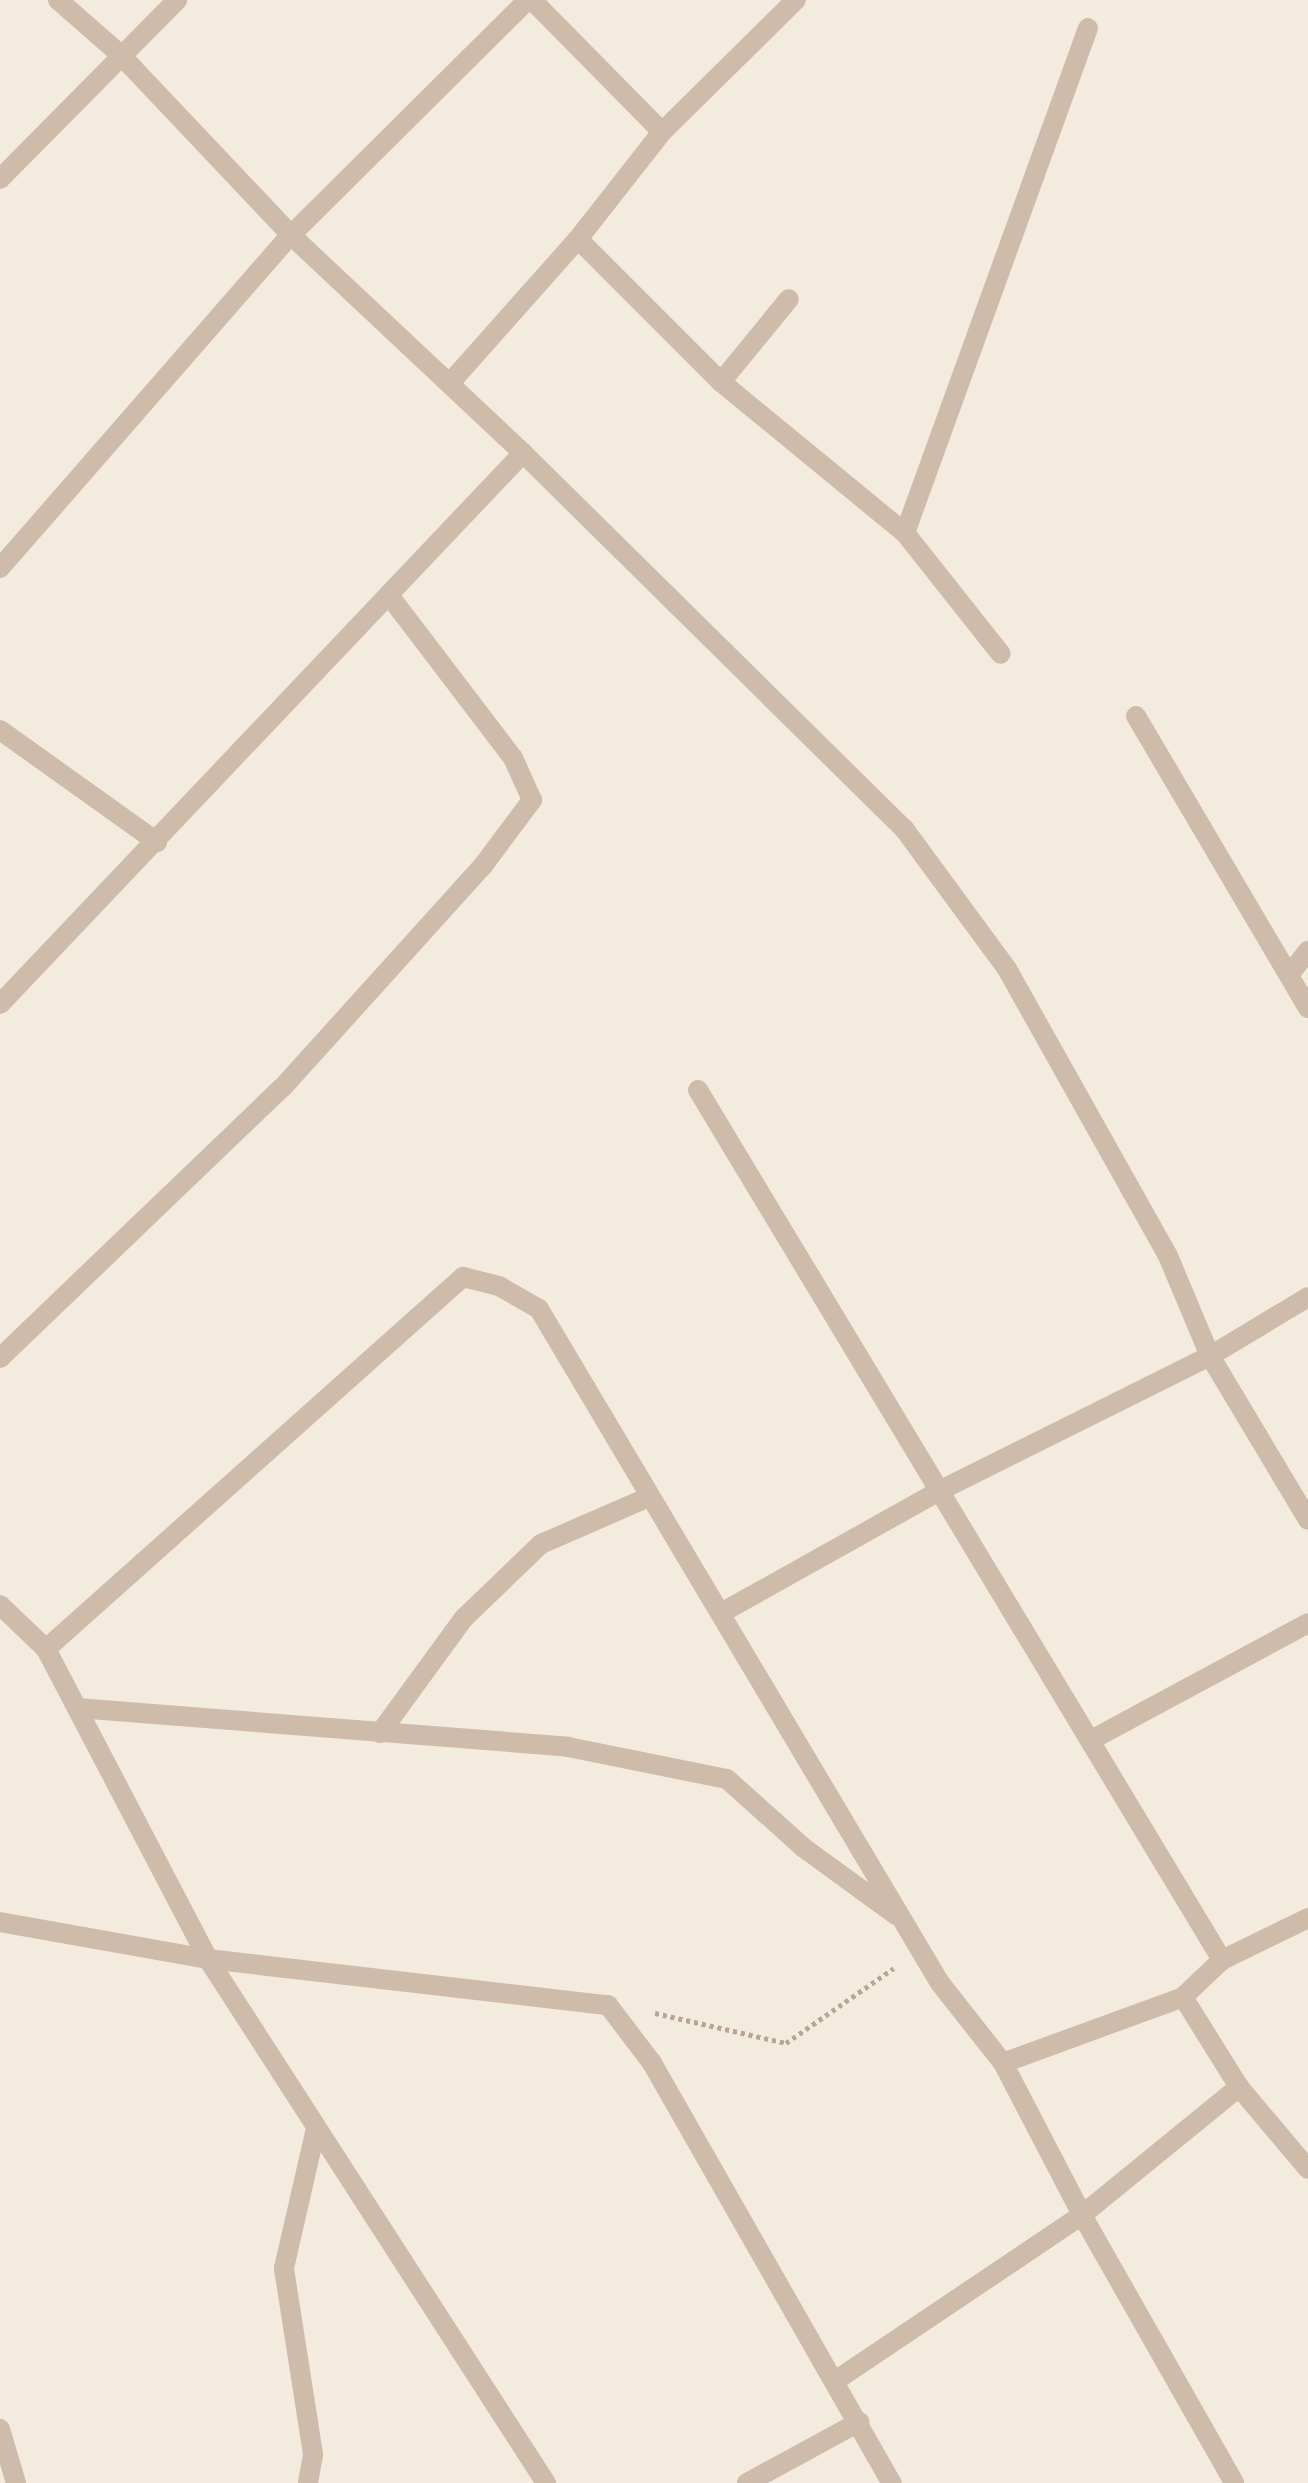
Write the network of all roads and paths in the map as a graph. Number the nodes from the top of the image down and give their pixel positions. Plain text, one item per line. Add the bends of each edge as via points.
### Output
1 (58, 0) edge
2 (177, 0) edge
3 (530, 0) edge
4 (796, 0) edge
5 (1088, 28) dead end
6 (122, 56) junction
7 (662, 132) junction
8 (0, 179) edge
9 (291, 235) junction
10 (578, 239) junction
11 (789, 299) dead end
12 (721, 382) junction
13 (450, 383) junction
14 (523, 453) junction
15 (905, 533) junction
16 (0, 568) edge
17 (391, 598) junction
18 (1001, 654) dead end
19 (1136, 716) dead end
20 (0, 730) edge
21 (157, 842) junction
22 (1308, 951) edge
23 (1289, 975) junction
24 (0, 1004) edge
25 (1308, 1008) edge
26 (698, 1090) dead end
27 (1308, 1297) edge
28 (1210, 1356) junction
29 (0, 1358) edge
30 (941, 1490) junction
31 (649, 1497) junction
32 (1308, 1520) edge
33 (0, 1605) edge
34 (721, 1613) junction
35 (1308, 1623) edge
36 (46, 1649) junction
37 (77, 1708) junction
38 (380, 1733) junction
39 (1093, 1739) junction
40 (1308, 1918) edge
41 (903, 1920) junction
42 (0, 1922) edge
43 (921, 1949) junction
44 (208, 1959) junction
45 (1222, 1960) junction
46 (1183, 1997) junction
47 (608, 2005) junction
48 (1003, 2063) junction
49 (1239, 2087) junction
50 (316, 2128) junction
51 (1308, 2169) edge
52 (1082, 2215) junction
53 (835, 2381) junction
54 (859, 2422) junction
55 (0, 2429) edge
56 (16, 2483) edge
57 (308, 2483) edge
58 (546, 2483) edge
59 (747, 2483) edge
60 (892, 2483) edge
61 (1234, 2483) edge

1 - 6 street
2 - 6 street
3 - 7 street
3 - 9 street
4 - 7 street
5 - 15 street
6 - 8 street
6 - 9 street
7 - 10 street
9 - 13 street
9 - 16 street
10 - 12 street
10 - 13 street
11 - 12 street
12 - 15 street
13 - 14 street
14 - 17 street
14 - 28 street via 905,830 1007,969 1168,1256
15 - 18 street
17 - 21 street
17 - 29 street via 513,758 532,800 482,867 282,1088
19 - 23 street
20 - 21 street
21 - 24 street
22 - 23 street
23 - 25 street
26 - 30 street
27 - 28 street
28 - 30 street
28 - 32 street
30 - 34 street
30 - 39 street
31 - 34 street
31 - 36 street via 539,1309 499,1286 463,1277
31 - 38 street via 541,1544 463,1619
33 - 36 street
34 - 41 street
35 - 39 street
36 - 37 street
37 - 38 street
37 - 44 street
38 - 41 street via 568,1747 727,1779 804,1848
39 - 45 street
40 - 45 street
41 - 43 street
42 - 44 street
43 - 47 path via 786,2043 715,2023
43 - 48 street via 940,1983
44 - 47 street
44 - 50 street
45 - 46 street
46 - 48 street
46 - 49 street
47 - 53 street via 652,2063
48 - 52 street
49 - 51 street
49 - 52 street
50 - 57 street via 284,2268 313,2454
50 - 58 street
52 - 53 street
52 - 61 street
53 - 54 street
54 - 59 street
54 - 60 street
55 - 56 street

